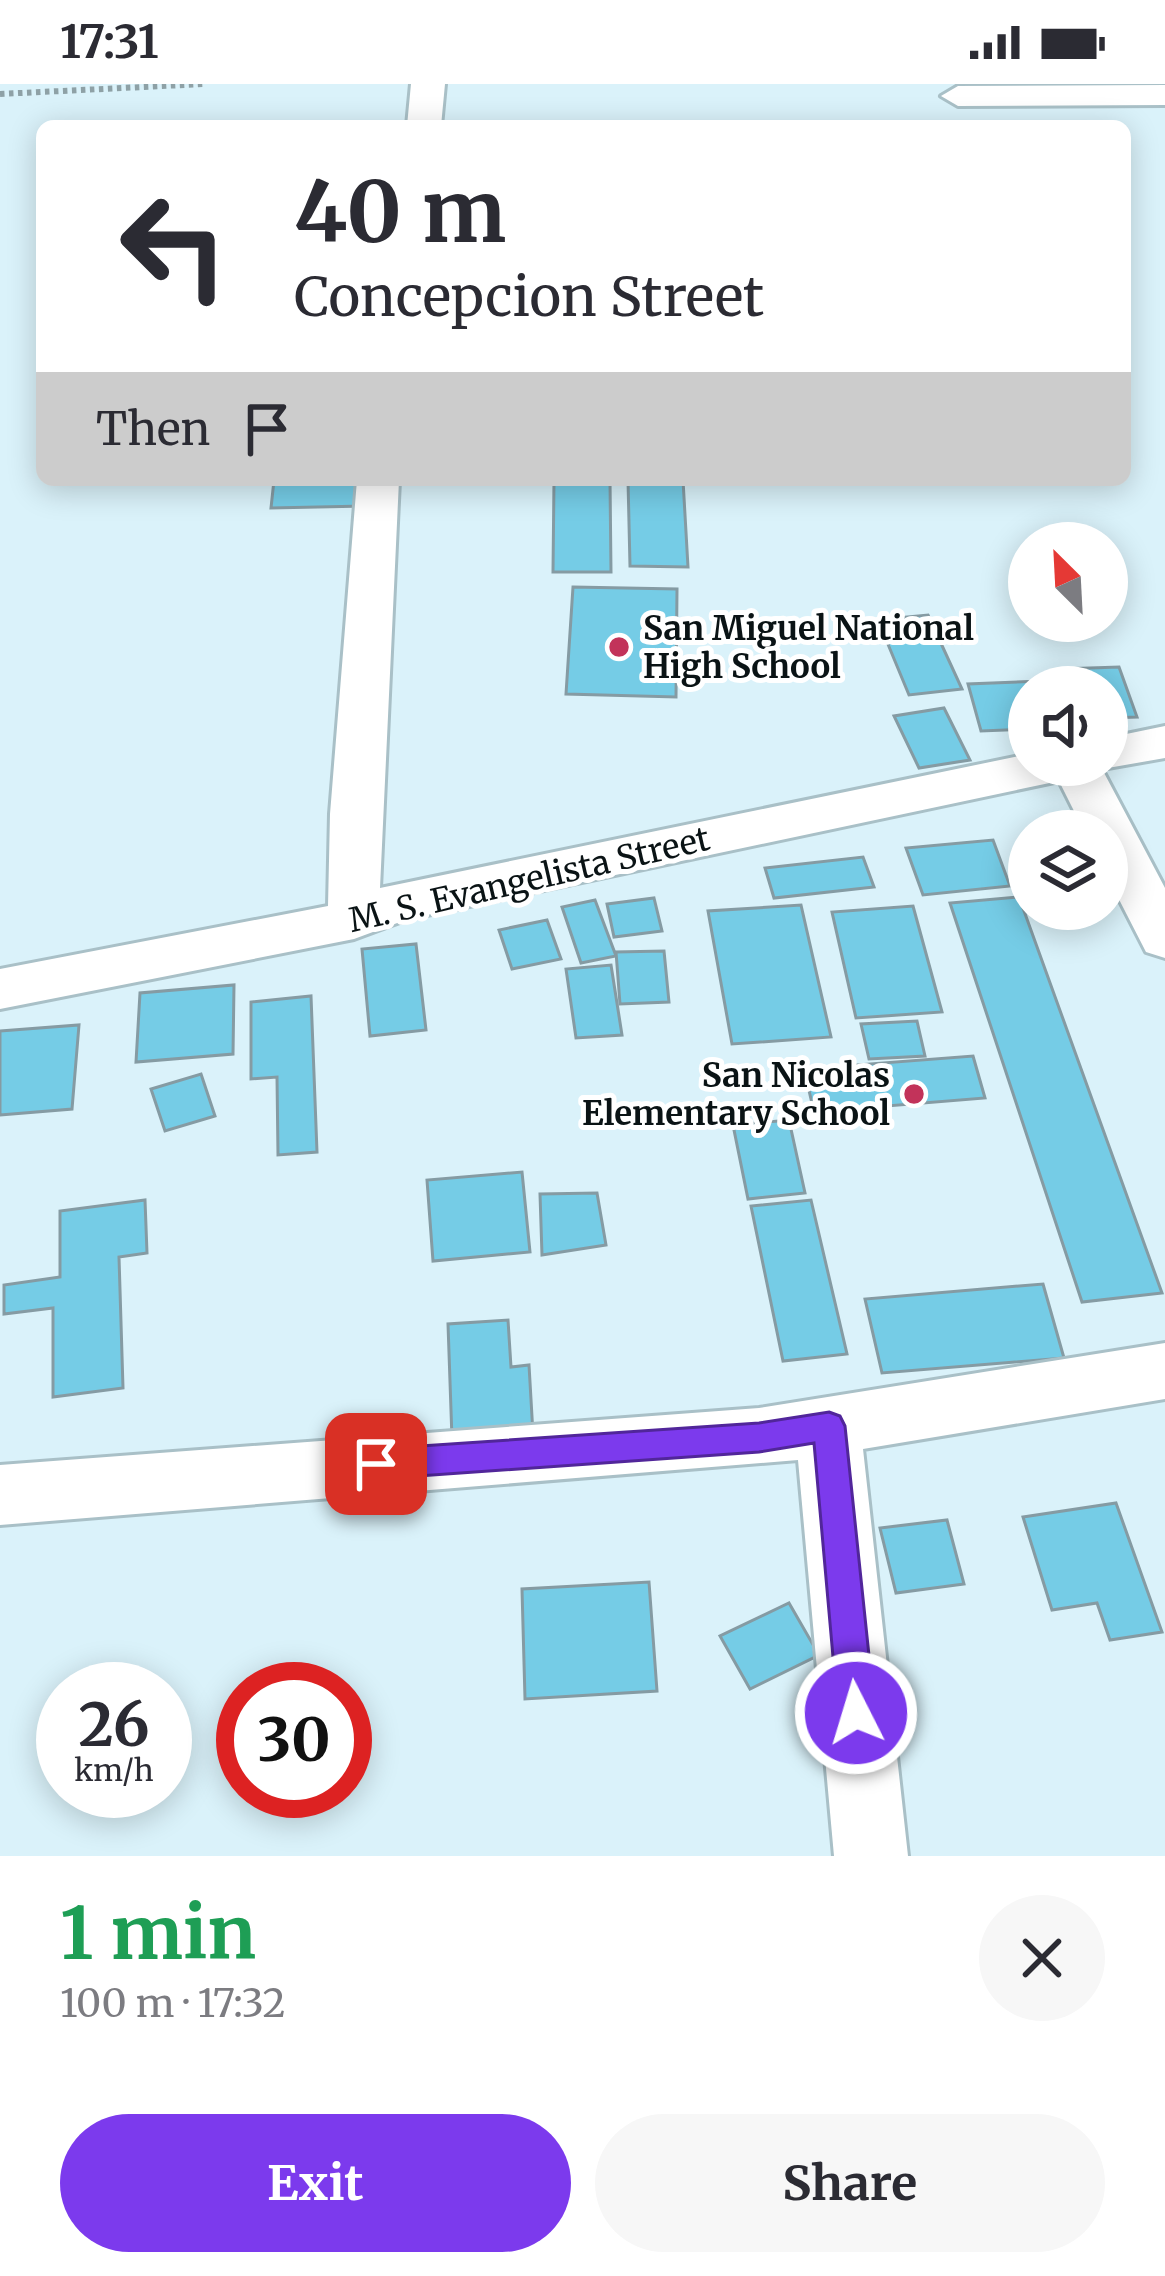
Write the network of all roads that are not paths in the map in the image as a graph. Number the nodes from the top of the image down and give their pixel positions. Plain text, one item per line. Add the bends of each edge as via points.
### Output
1 (428, 84) edge
2 (1165, 95) edge
3 (958, 102) edge
4 (425, 120) edge
5 (377, 486) edge
6 (1165, 742) edge
7 (1128, 750) edge
8 (1008, 775) edge
9 (1086, 786) edge
10 (354, 920) junction
11 (1165, 938) edge
12 (0, 989) edge
13 (1165, 1371) edge
14 (829, 1426) junction
15 (0, 1495) edge
16 (871, 1856) edge

1 - 4 street
2 - 3 street
5 - 10 street
6 - 7 street
8 - 10 street, M. S. Evangelista Street via 397,902
9 - 11 street
10 - 12 street, M. S. Evangelista Street
13 - 14 street
14 - 15 street
14 - 16 street

